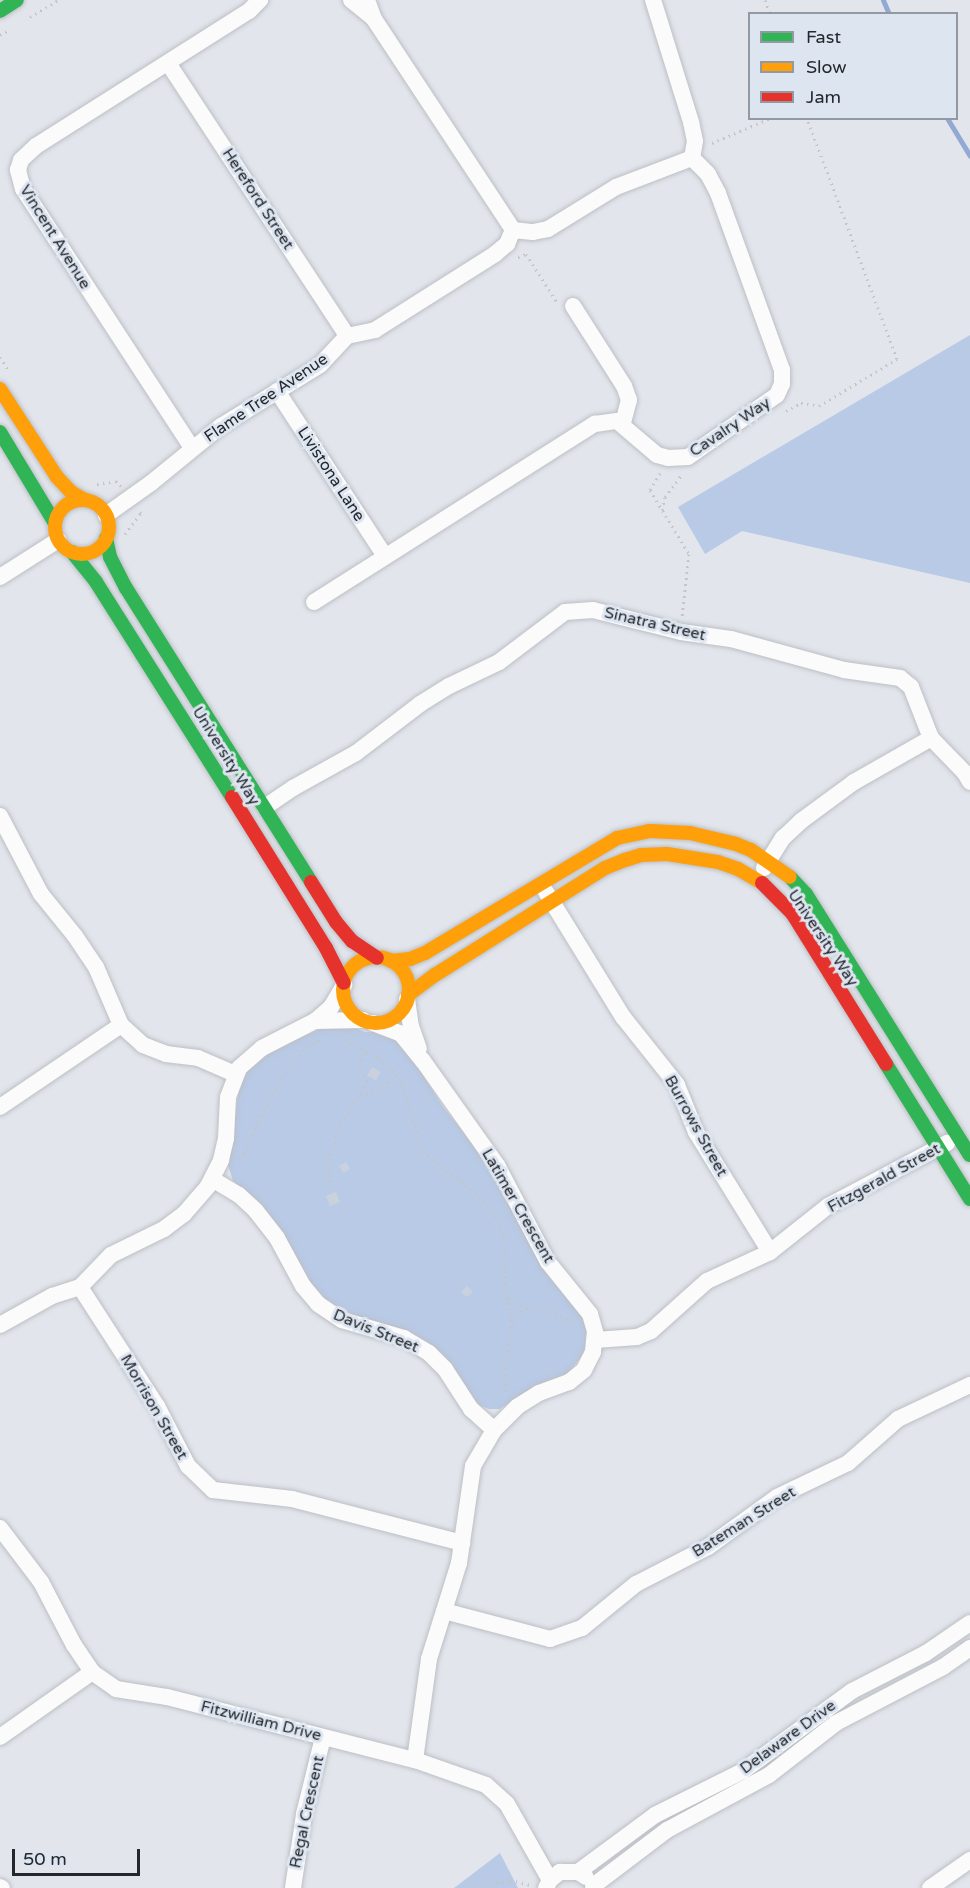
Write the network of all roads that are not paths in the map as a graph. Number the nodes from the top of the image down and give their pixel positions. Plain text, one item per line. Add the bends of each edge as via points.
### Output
1 (17, 0) edge
2 (274, 0) edge
3 (351, 0) edge
4 (367, 0) edge
5 (653, 0) edge
6 (255, 5) edge
7 (0, 11) edge
8 (374, 19) junction
9 (168, 63) junction
10 (692, 158) junction
11 (513, 230) junction
12 (573, 306) road end
13 (347, 336) junction
14 (0, 389) edge
15 (277, 392) junction
16 (623, 423) junction
17 (0, 432) edge
18 (192, 448) junction
19 (83, 499) junction
20 (106, 515) junction
21 (54, 524) junction
22 (106, 538) junction
23 (58, 540) junction
24 (72, 552) junction
25 (385, 556) junction
26 (0, 578) edge
27 (314, 602) dead end
28 (931, 738) junction
29 (970, 782) edge
30 (265, 807) junction
31 (0, 816) edge
32 (246, 819) junction
33 (769, 860) junction
34 (757, 880) junction
35 (540, 883) junction
36 (552, 903) junction
37 (384, 959) junction
38 (344, 984) junction
39 (408, 997) junction
40 (315, 1021) junction
41 (368, 1022) junction
42 (121, 1025) junction
43 (423, 1061) junction
44 (235, 1074) junction
45 (0, 1107) edge
46 (958, 1136) junction
47 (937, 1149) junction
48 (970, 1155) edge
49 (212, 1179) junction
50 (970, 1199) edge
51 (770, 1252) junction
52 (80, 1287) junction
53 (0, 1325) edge
54 (595, 1340) junction
55 (970, 1385) edge
56 (494, 1430) junction
57 (0, 1528) edge
58 (462, 1543) junction
59 (444, 1611) junction
60 (970, 1623) edge
61 (970, 1648) edge
62 (92, 1672) junction
63 (0, 1737) edge
64 (323, 1737) junction
65 (415, 1760) junction
66 (970, 1860) edge
67 (578, 1872) junction
68 (547, 1885) edge
69 (593, 1887) edge
70 (293, 1888) edge
71 (930, 1888) edge

1 - 7 street
2 - 6 street, Vincent Avenue
3 - 8 street
4 - 8 street
5 - 10 street via 691,122 695,141
6 - 9 street, Vincent Avenue
8 - 11 street
9 - 13 street, Hereford Street
9 - 18 street, Vincent Avenue via 36,146 21,160 18,171 22,189
10 - 11 street via 616,188 548,229
10 - 16 street, Cavalry Way via 708,174 718,193 782,370 782,384 777,395 688,457 668,458 647,449
11 - 13 street via 507,244 495,254 375,330
12 - 16 street via 624,386 629,400
13 - 15 street, Flame Tree Avenue via 320,365
14 - 19 street via 60,481
15 - 18 street, Flame Tree Avenue
15 - 25 street, Livistona Lane
16 - 25 street via 606,420 595,424
17 - 21 street
18 - 20 street, Flame Tree Avenue
19 - 20 street via 97,504
19 - 21 street via 64,506
20 - 22 street
21 - 23 street
22 - 24 street via 92,552
22 - 30 street, University Way via 112,562 126,588
23 - 24 street
23 - 26 street
24 - 32 street, University Way via 96,582
25 - 27 street
28 - 29 street, Sinatra Street
28 - 30 street, Sinatra Street via 910,687 900,678 844,670 731,639 681,632 619,615 593,610 566,612 499,662 449,686 356,753
28 - 33 street via 854,782 801,821 783,838
30 - 32 street
30 - 37 street, University Way via 340,928 356,945
31 - 42 street via 41,894 96,967
32 - 38 street, University Way
33 - 34 street
33 - 35 street, University Way via 743,847 690,833 650,831 606,842
33 - 46 street, University Way via 806,894
34 - 36 street, University Way via 718,862 686,856 641,855 605,868
34 - 47 street, University Way via 792,913
35 - 36 street, Burrows Street
35 - 37 street, University Way via 425,953 410,959
36 - 39 street, University Way via 435,975
36 - 51 street, Burrows Street via 623,1017 677,1085 696,1132
37 - 38 street via 356,964
37 - 39 street via 405,975
38 - 40 street via 332,1007
38 - 41 street via 346,1004
39 - 41 street via 396,1016 387,1021
39 - 43 street, Latimer Crescent via 411,1026
40 - 41 street
40 - 44 street via 254,1054
41 - 43 street, Latimer Crescent via 401,1034
42 - 44 street via 143,1045 166,1054 198,1058
42 - 45 street
43 - 54 street, Latimer Crescent via 497,1166 548,1262 592,1320
44 - 49 street via 228,1097 221,1160
46 - 47 street, Fitzgerald Street
46 - 48 street, University Way
47 - 50 street, University Way
47 - 51 street, Fitzgerald Street via 828,1206
49 - 52 street via 184,1214 164,1229 111,1255
49 - 56 street, Davis Street via 244,1198 256,1211 318,1304 342,1320 404,1338 429,1353 445,1369 471,1409
51 - 54 street, Fitzgerald Street via 707,1281 651,1331 637,1337
52 - 53 street via 52,1296
52 - 58 street, Morrison Street via 157,1406 188,1466 213,1490 292,1498
54 - 56 street, Latimer Crescent via 588,1364 577,1377 523,1402
55 - 59 street, Bateman Street via 898,1419 848,1463 777,1497 708,1547 636,1584 582,1628 550,1639
56 - 58 street, Latimer Crescent via 473,1466
57 - 62 street, Fitzwilliam Drive via 41,1582
58 - 59 street, Latimer Crescent
59 - 65 street, Latimer Crescent via 429,1659
60 - 67 street, Delaware Drive via 926,1653 852,1691 743,1771 655,1815
61 - 69 street, Delaware Drive via 943,1667 836,1723 754,1785 668,1830
62 - 63 street
62 - 64 street, Fitzwilliam Drive via 116,1689 167,1697
64 - 65 street, Fitzwilliam Drive
64 - 70 street, Regal Crescent via 304,1814
65 - 68 street, Fitzwilliam Drive via 486,1785 507,1804
66 - 71 street
67 - 68 street via 560,1872
67 - 69 street

